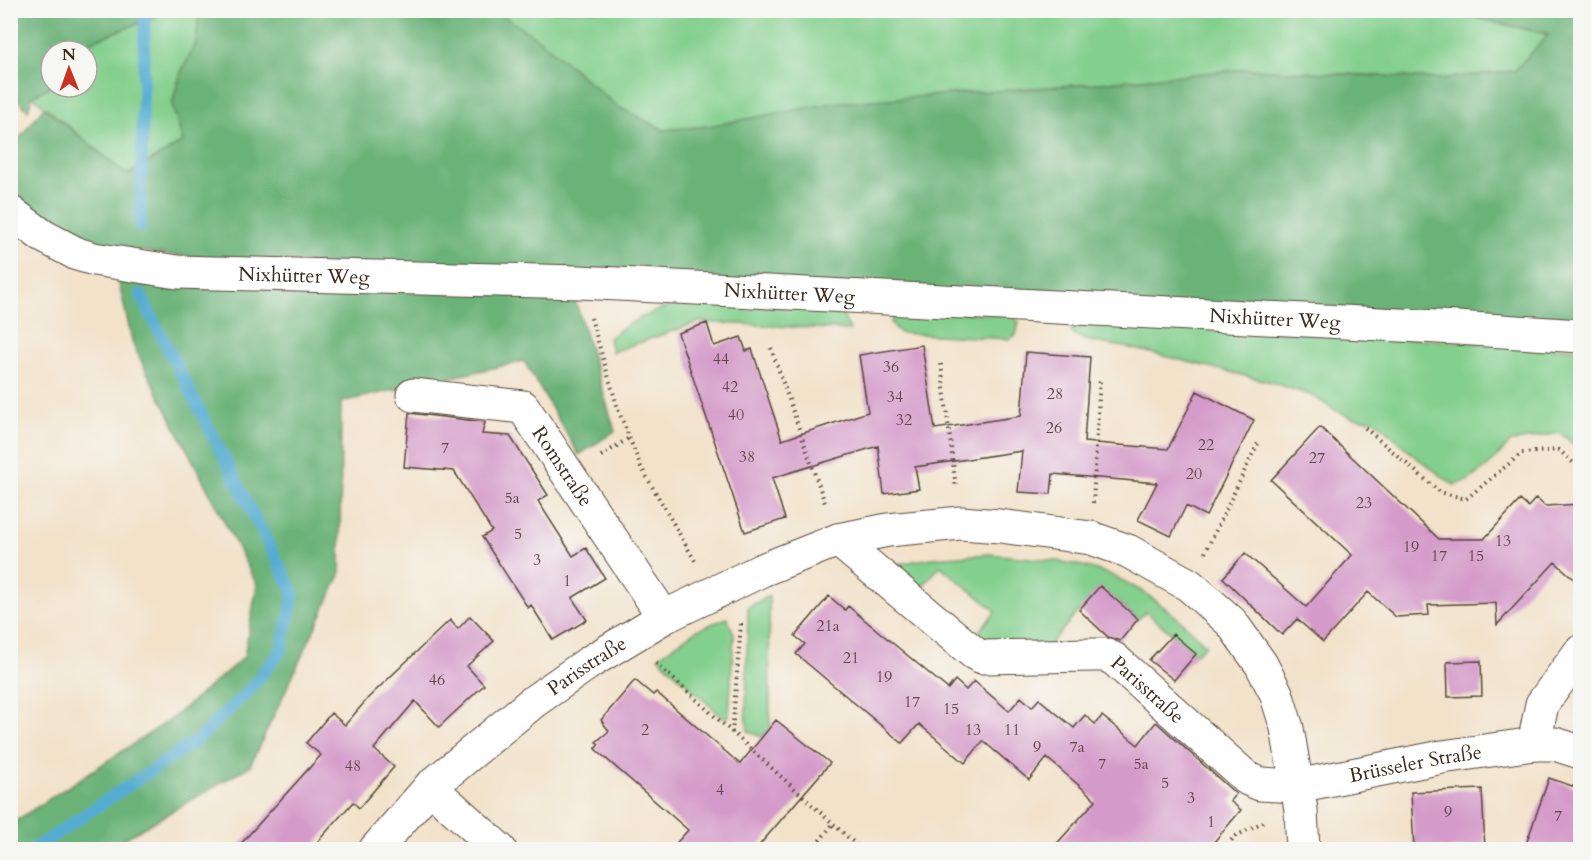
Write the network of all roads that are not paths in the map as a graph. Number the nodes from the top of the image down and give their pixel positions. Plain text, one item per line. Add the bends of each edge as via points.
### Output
1 (10, 212) edge
2 (1581, 336) edge
3 (412, 395) dead end
4 (838, 540) junction
5 (664, 617) junction
6 (1581, 652) edge
7 (1534, 744) junction
8 (1581, 752) edge
9 (430, 787) junction
10 (1299, 798) junction
11 (375, 849) edge
12 (500, 849) edge
13 (1303, 849) edge

1 - 2 street, Nixhütter Weg via 77,254 177,272 580,282
3 - 5 street, Romstraße via 523,407
4 - 5 street, Parisstraße via 762,570
4 - 10 street, Parisstraße via 974,653 982,657 1105,655 1114,659 1248,778
4 - 10 street, Parisstraße via 888,530 961,523 1000,526 1091,538 1128,551 1189,585 1231,622 1276,693 1287,728
5 - 9 street, Parisstraße via 532,702
6 - 7 street via 1542,704
7 - 8 street, Brüsseler Straße via 1555,744
7 - 10 street, Brüsseler Straße via 1442,757
9 - 11 street, Parisstraße
9 - 12 street
10 - 13 street, Parisstraße

